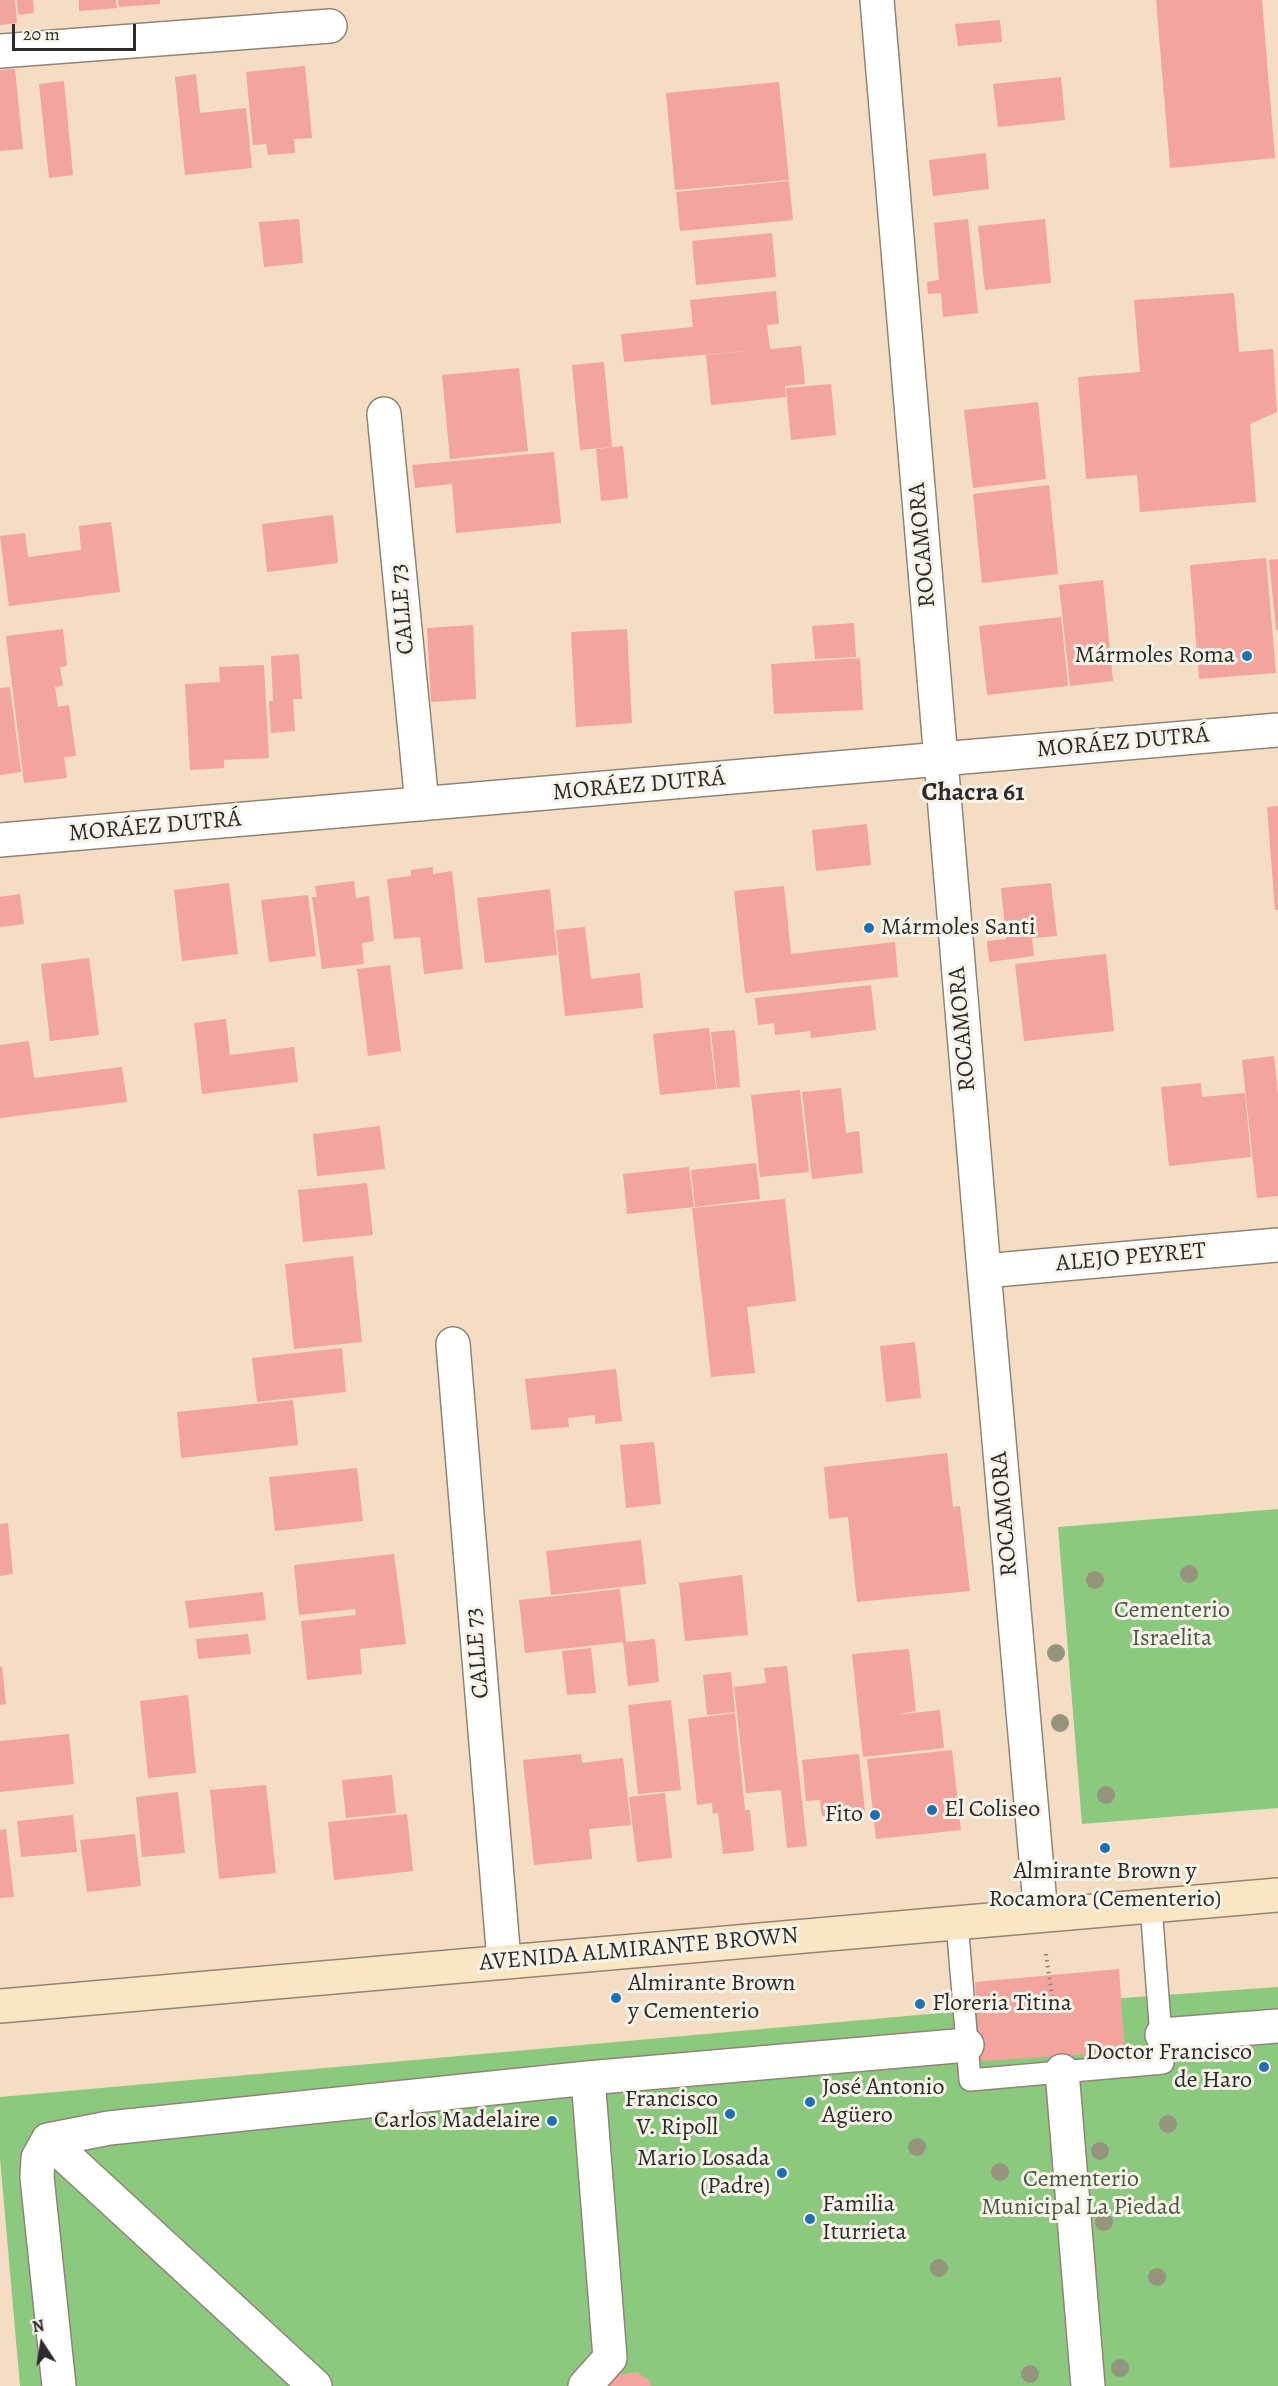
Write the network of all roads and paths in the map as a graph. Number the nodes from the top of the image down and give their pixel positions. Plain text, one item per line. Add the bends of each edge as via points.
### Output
1 (877, 0) edge
2 (330, 26) dead end
3 (0, 51) edge
4 (384, 414) dead end
5 (1278, 730) edge
6 (940, 759) junction
7 (422, 804) junction
8 (0, 840) edge
9 (1278, 1245) edge
10 (984, 1271) junction
11 (453, 1344) dead end
12 (1278, 1895) edge
13 (1151, 1906) junction
14 (1041, 1915) junction
15 (957, 1922) junction
16 (504, 1961) junction
17 (1048, 1976) dead end
18 (1053, 2003) dead end
19 (0, 2006) edge
20 (1278, 2026) edge
21 (1162, 2035) junction
22 (967, 2045) junction
23 (1062, 2071) junction
24 (588, 2078) junction
25 (48, 2140) junction
26 (59, 2386) edge
27 (315, 2386) edge
28 (585, 2386) edge
29 (1088, 2386) edge

1 - 6 street, ROCAMORA
2 - 3 street
4 - 7 street, CALLE 73
5 - 6 street, MORÁEZ DUTRÁ
6 - 7 street, MORÁEZ DUTRÁ
6 - 10 street, ROCAMORA
7 - 8 street, MORÁEZ DUTRÁ
9 - 10 street, ALEJO PEYRET
10 - 14 street, ROCAMORA
11 - 16 street, CALLE 73
12 - 13 main road, AVENIDA ALMIRANTE BROWN
13 - 14 main road, AVENIDA ALMIRANTE BROWN
13 - 21 lane
14 - 15 main road, AVENIDA ALMIRANTE BROWN
15 - 16 main road, AVENIDA ALMIRANTE BROWN
15 - 22 lane
16 - 19 main road, AVENIDA ALMIRANTE BROWN
17 - 18 path
20 - 21 street
21 - 23 lane via 1163,2063
22 - 23 lane via 970,2080
22 - 24 street
23 - 29 street
24 - 25 street via 109,2128
24 - 28 street via 610,2358
25 - 26 street via 38,2158 37,2177
25 - 27 street

